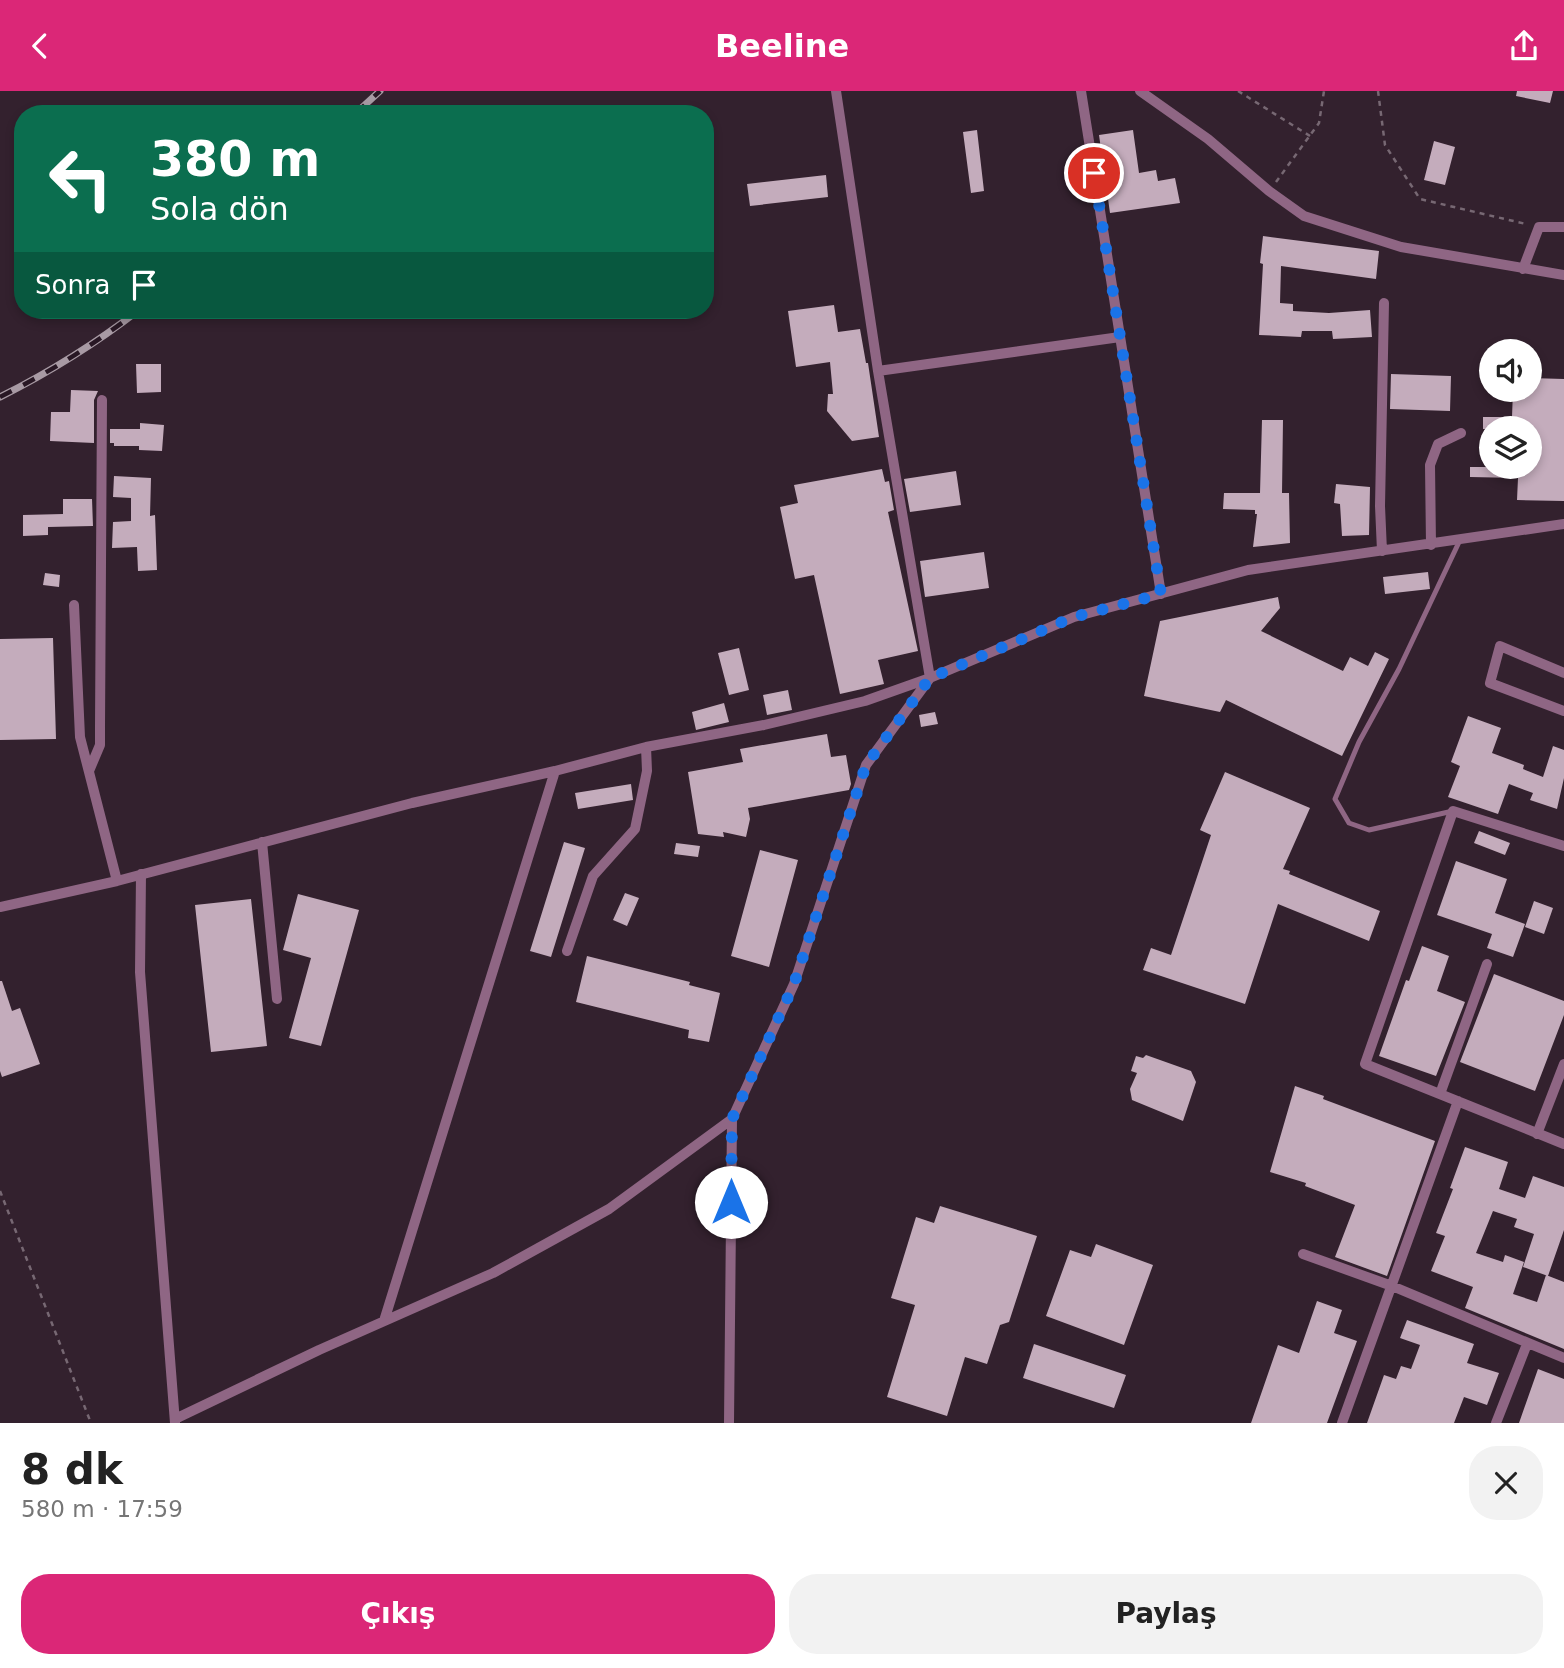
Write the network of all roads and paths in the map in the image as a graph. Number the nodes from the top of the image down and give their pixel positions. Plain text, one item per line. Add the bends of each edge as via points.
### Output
1 (836, 91) edge
2 (1081, 91) edge
3 (1140, 91) edge
4 (1238, 91) edge
5 (1324, 91) edge
6 (1378, 91) edge
7 (1310, 137) junction
8 (1269, 191) junction
9 (1539, 227) junction
10 (1564, 227) edge
11 (1523, 269) junction
12 (1564, 275) edge
13 (1384, 303) dead end
14 (1120, 337) junction
15 (878, 371) junction
16 (102, 400) dead end
17 (1461, 433) dead end
18 (1564, 524) edge
19 (1460, 541) junction
20 (1431, 545) junction
21 (1382, 551) junction
22 (1161, 594) junction
23 (74, 605) dead end
24 (1564, 673) edge
25 (930, 678) junction
26 (1564, 711) edge
27 (646, 747) junction
28 (89, 771) junction
29 (555, 772) junction
30 (1453, 811) junction
31 (262, 842) junction
32 (1564, 846) edge
33 (141, 874) junction
34 (117, 881) junction
35 (0, 907) edge
36 (567, 951) dead end
37 (1487, 964) dead end
38 (277, 999) dead end
39 (1564, 1064) edge
40 (1440, 1094) junction
41 (1458, 1101) junction
42 (732, 1119) junction
43 (1537, 1134) junction
44 (1564, 1144) edge
45 (0, 1191) edge
46 (1303, 1254) dead end
47 (1392, 1286) junction
48 (384, 1321) junction
49 (1527, 1344) junction
50 (1564, 1358) edge
51 (175, 1421) edge
52 (91, 1423) edge
53 (729, 1423) edge
54 (1342, 1423) edge
55 (1496, 1423) edge

1 - 15 street
2 - 14 street
3 - 8 street via 1208,139
4 - 7 path
5 - 7 path via 1319,123
6 - 9 path via 1385,145 1420,199
7 - 8 path
8 - 11 street via 1304,215 1401,247
9 - 10 street
9 - 11 street
11 - 12 street
13 - 21 street
14 - 15 street
14 - 22 street
15 - 25 street
16 - 28 street via 100,745
17 - 20 street via 1438,444 1430,465
18 - 19 street
19 - 20 street
19 - 30 lane via 1335,799 1349,823 1369,830
20 - 21 street
21 - 22 street via 1248,570
22 - 25 street via 1074,617
23 - 28 street via 80,737
24 - 26 street via 1500,646 1490,683
25 - 27 street via 865,701
25 - 42 street via 866,765 794,984
27 - 29 street
27 - 36 street via 648,771 635,829 593,876
28 - 34 street
29 - 31 street
29 - 48 street
30 - 32 street
30 - 40 street via 1364,1063
31 - 33 street
31 - 38 street
33 - 34 street
33 - 51 street via 140,972
34 - 35 street
37 - 40 street
39 - 43 street
40 - 41 street
41 - 43 street
41 - 47 street
42 - 48 street via 608,1209 493,1273
42 - 53 street
43 - 44 street
45 - 52 path
46 - 47 street
47 - 49 street
47 - 54 street
48 - 51 street
49 - 50 street
49 - 55 street

